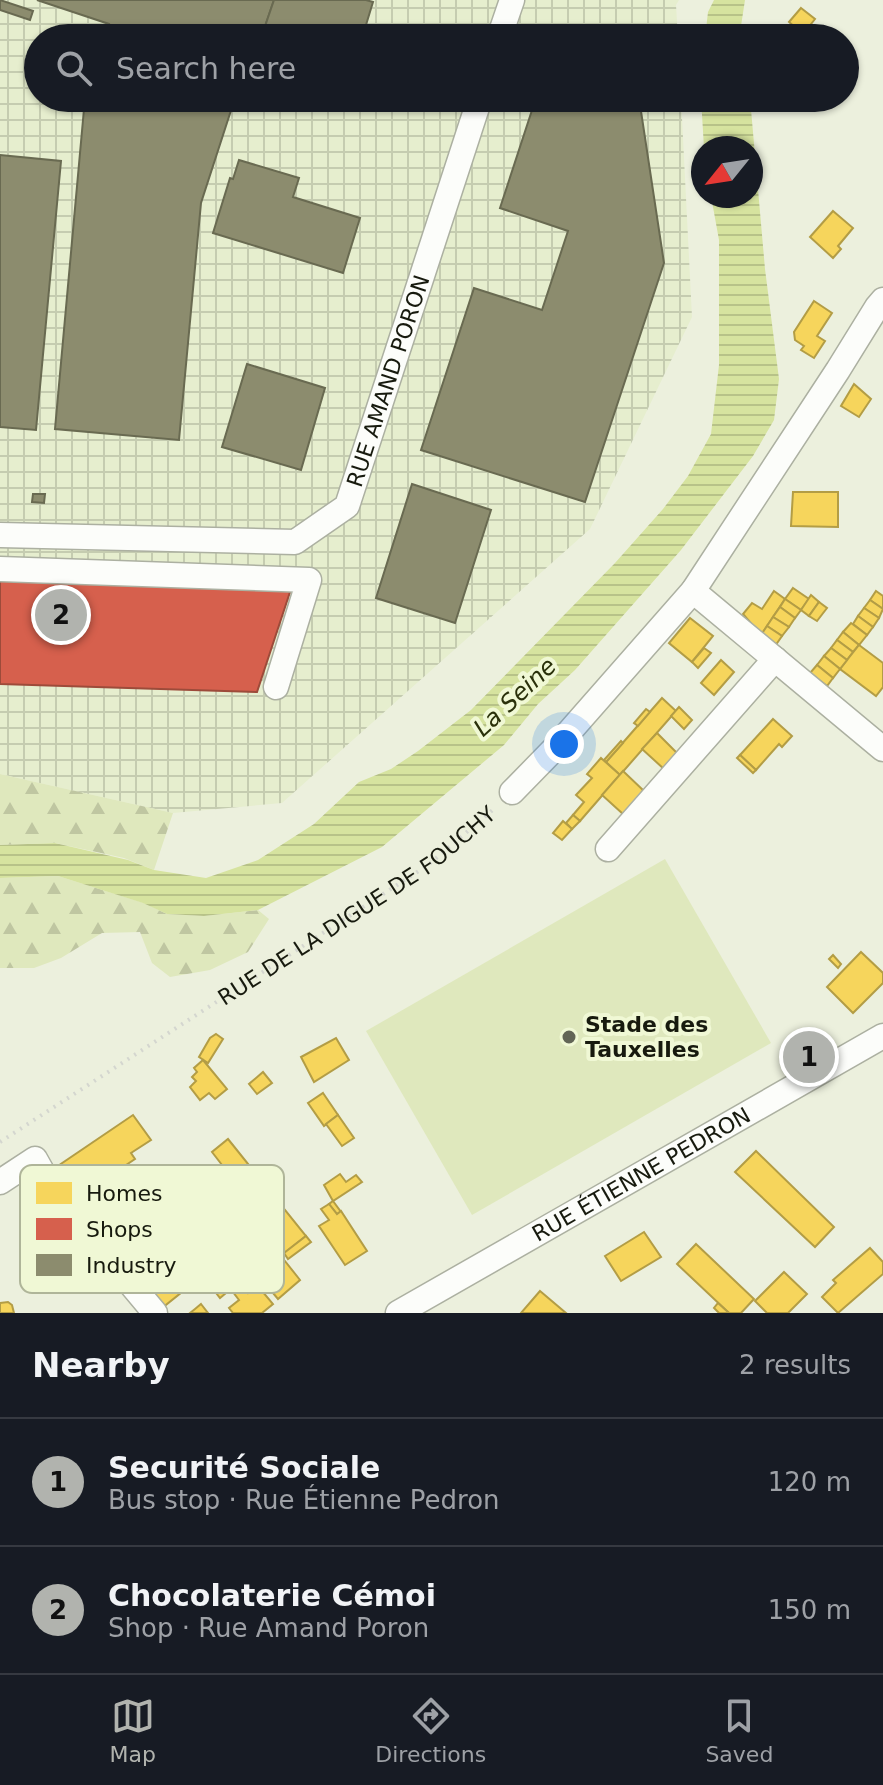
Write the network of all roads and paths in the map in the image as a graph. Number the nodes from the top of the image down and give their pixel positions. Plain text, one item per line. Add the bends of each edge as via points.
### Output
1 (512, 0) edge
2 (504, 24) edge
3 (475, 112) edge
4 (883, 300) edge
5 (0, 535) edge
6 (0, 569) edge
7 (693, 591) junction
8 (775, 659) junction
9 (276, 687) dead end
10 (883, 749) edge
11 (512, 792) joint
12 (608, 849) dead end
13 (883, 1036) edge
14 (0, 1142) edge
15 (20, 1169) edge
16 (0, 1182) edge
17 (138, 1293) edge
18 (155, 1313) edge
19 (398, 1313) edge

1 - 2 street
3 - 5 street, RUE AMAND PORON via 347,506 295,542
4 - 7 street, RUE DE LA DIGUE DE FOUCHY
6 - 9 street via 309,580
7 - 8 street
7 - 11 street, RUE DE LA DIGUE DE FOUCHY
8 - 10 street
8 - 12 street
11 - 14 path, RUE DE LA DIGUE DE FOUCHY via 428,865
13 - 19 street, RUE ÉTIENNE PEDRON
15 - 16 street
17 - 18 street

